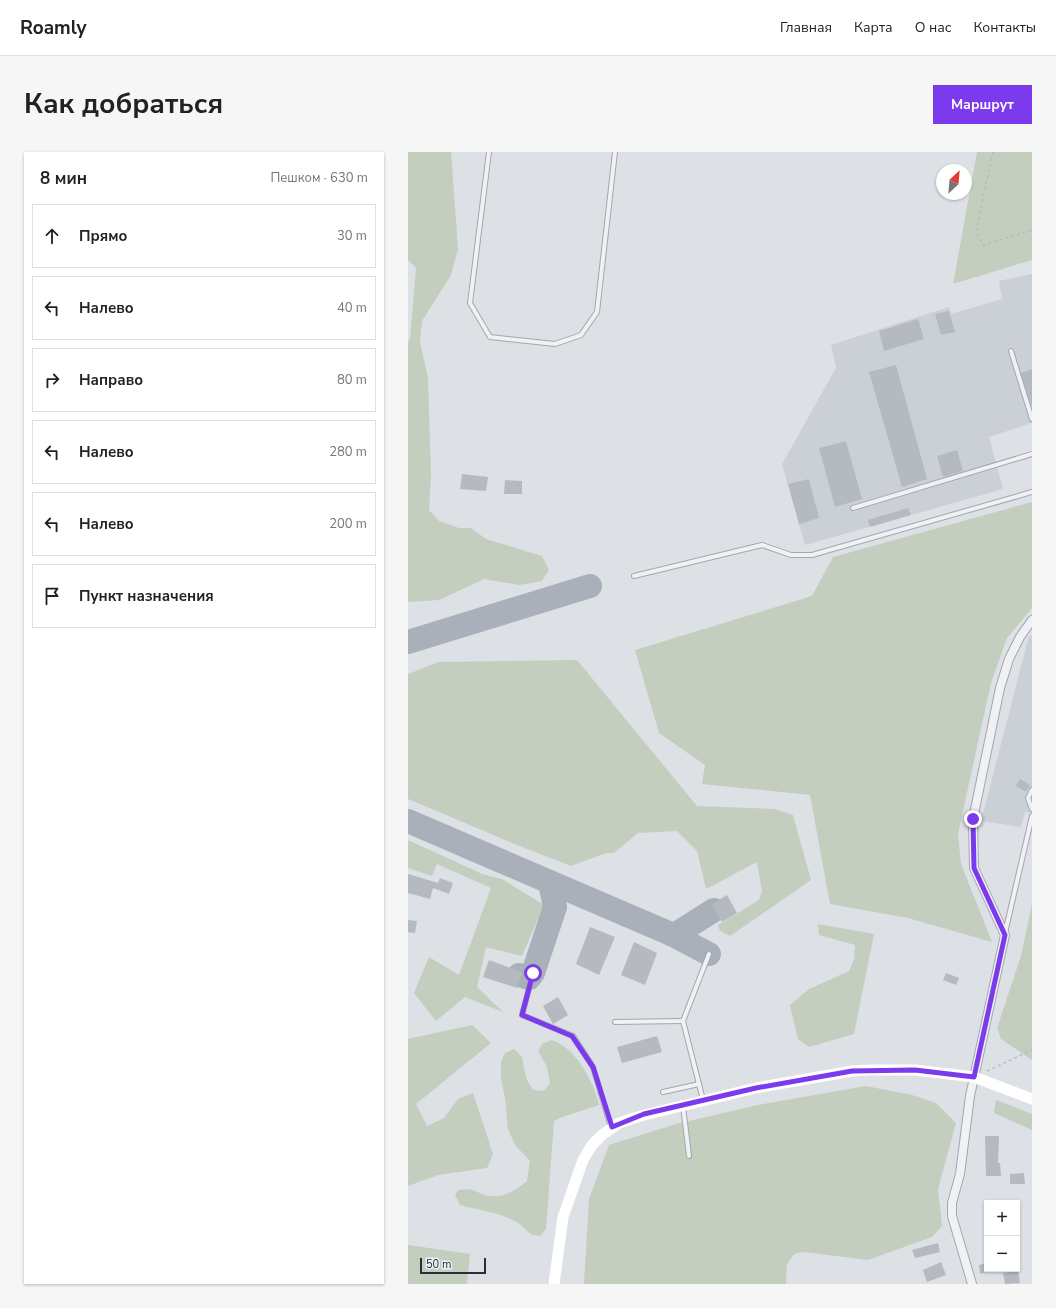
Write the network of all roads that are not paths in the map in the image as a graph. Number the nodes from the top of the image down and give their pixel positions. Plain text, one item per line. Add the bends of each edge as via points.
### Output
1 (489, 152) edge
2 (615, 152) edge
3 (1011, 351) dead end
4 (1032, 419) edge
5 (1032, 454) edge
6 (1032, 492) edge
7 (852, 508) dead end
8 (634, 576) dead end
9 (1032, 621) edge
10 (1032, 790) edge
11 (1032, 809) edge
12 (1032, 816) edge
13 (1005, 935) junction
14 (709, 954) dead end
15 (533, 973) dead end
16 (683, 1021) junction
17 (615, 1022) dead end
18 (974, 1077) junction
19 (699, 1084) junction
20 (662, 1092) dead end
21 (1032, 1099) edge
22 (703, 1100) junction
23 (683, 1105) junction
24 (612, 1127) junction
25 (689, 1156) dead end
26 (554, 1284) edge
27 (972, 1284) edge

1 - 2 lane via 470,304 490,337 555,344 581,335 598,312
3 - 4 lane
5 - 7 lane
6 - 8 lane via 812,555 791,555 762,545
9 - 13 street via 1009,659 1000,688 973,819 974,868
10 - 11 lane via 1028,798
12 - 13 lane
13 - 18 street
14 - 16 lane
15 - 24 lane via 522,1015 572,1036 593,1067
16 - 17 lane
16 - 19 lane
18 - 21 street
18 - 22 street via 915,1070 852,1071
18 - 27 street via 960,1174 952,1203 952,1216
19 - 20 lane
19 - 22 lane
22 - 23 street
23 - 24 street via 644,1114
23 - 25 lane
24 - 26 street via 592,1145 576,1179 563,1217

